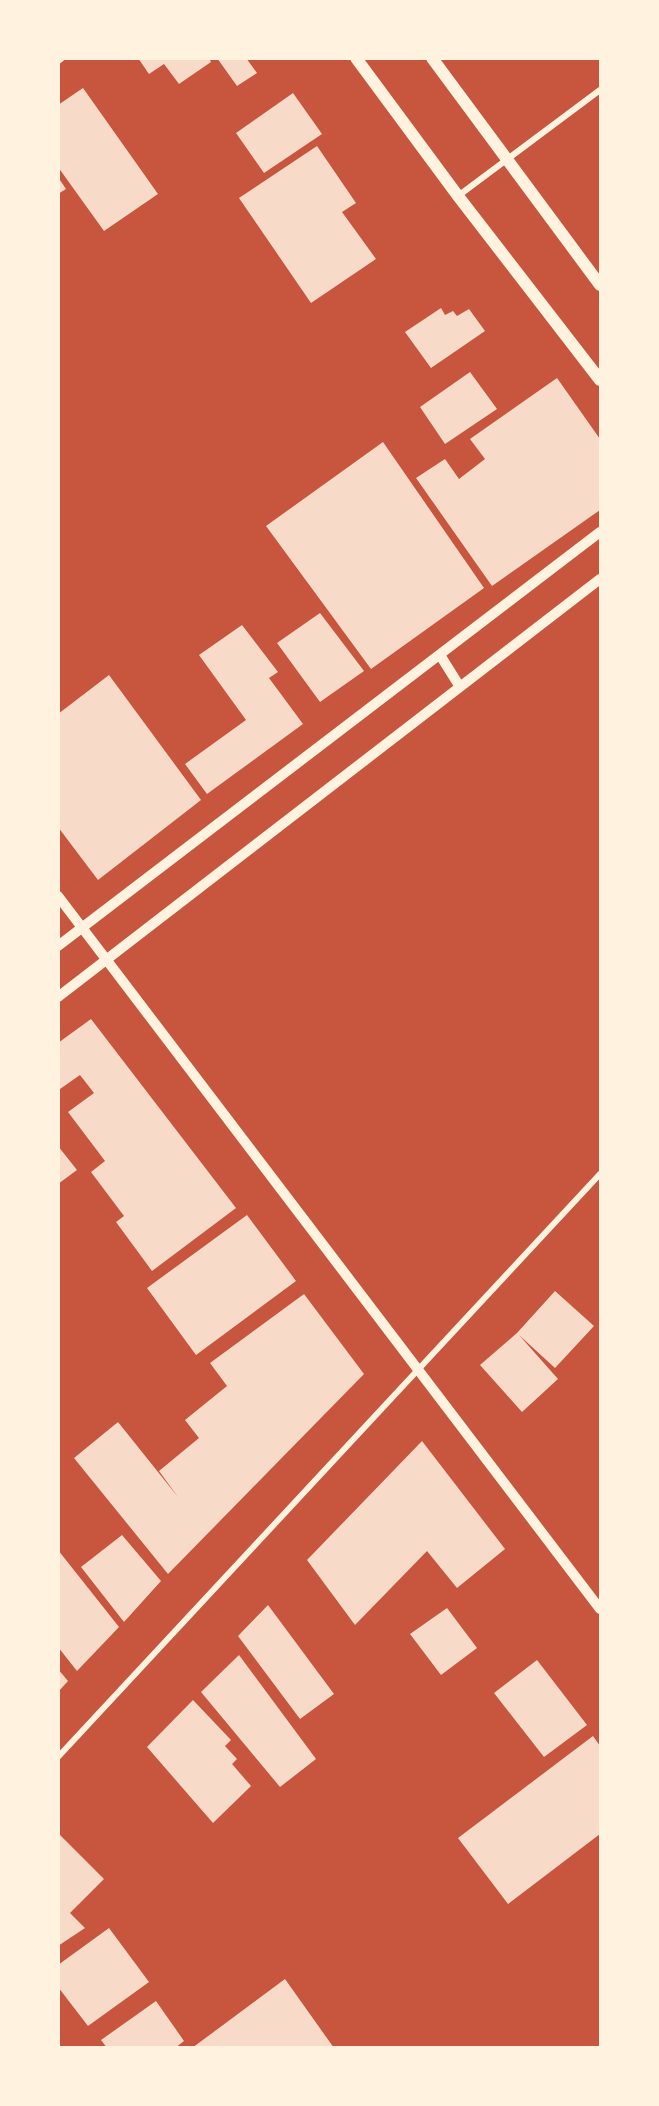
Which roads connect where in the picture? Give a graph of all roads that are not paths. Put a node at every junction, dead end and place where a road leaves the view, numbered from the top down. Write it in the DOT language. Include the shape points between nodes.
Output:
graph roads {
  1 [pos="356,58"];
  2 [pos="432,58"];
  3 [pos="600,90"];
  4 [pos="508,160"];
  5 [pos="458,196"];
  6 [pos="600,285"];
  7 [pos="600,380"];
  8 [pos="600,532"];
  9 [pos="600,579"];
  10 [pos="440,656"];
  11 [pos="460,687"];
  12 [pos="58,896"];
  13 [pos="82,928"];
  14 [pos="58,946"];
  15 [pos="106,960"];
  16 [pos="58,997"];
  17 [pos="600,1174"];
  18 [pos="419,1371"];
  19 [pos="600,1609"];
  20 [pos="58,1757"];
  1 -- 5 [label="main road"];
  2 -- 4 [label="main road"];
  3 -- 4 [label="street"];
  4 -- 5 [label="street"];
  4 -- 6 [label="main road"];
  5 -- 7 [label="main road"];
  8 -- 10 [label="street"];
  9 -- 11 [label="street"];
  10 -- 11 [label="street"];
  10 -- 13 [label="street"];
  11 -- 15 [label="street"];
  12 -- 13 [label="street"];
  13 -- 14 [label="street"];
  13 -- 15 [label="street"];
  15 -- 16 [label="street"];
  15 -- 18 [label="street"];
  17 -- 18 [label="street"];
  18 -- 19 [label="street"];
  18 -- 20 [label="street"];
}
